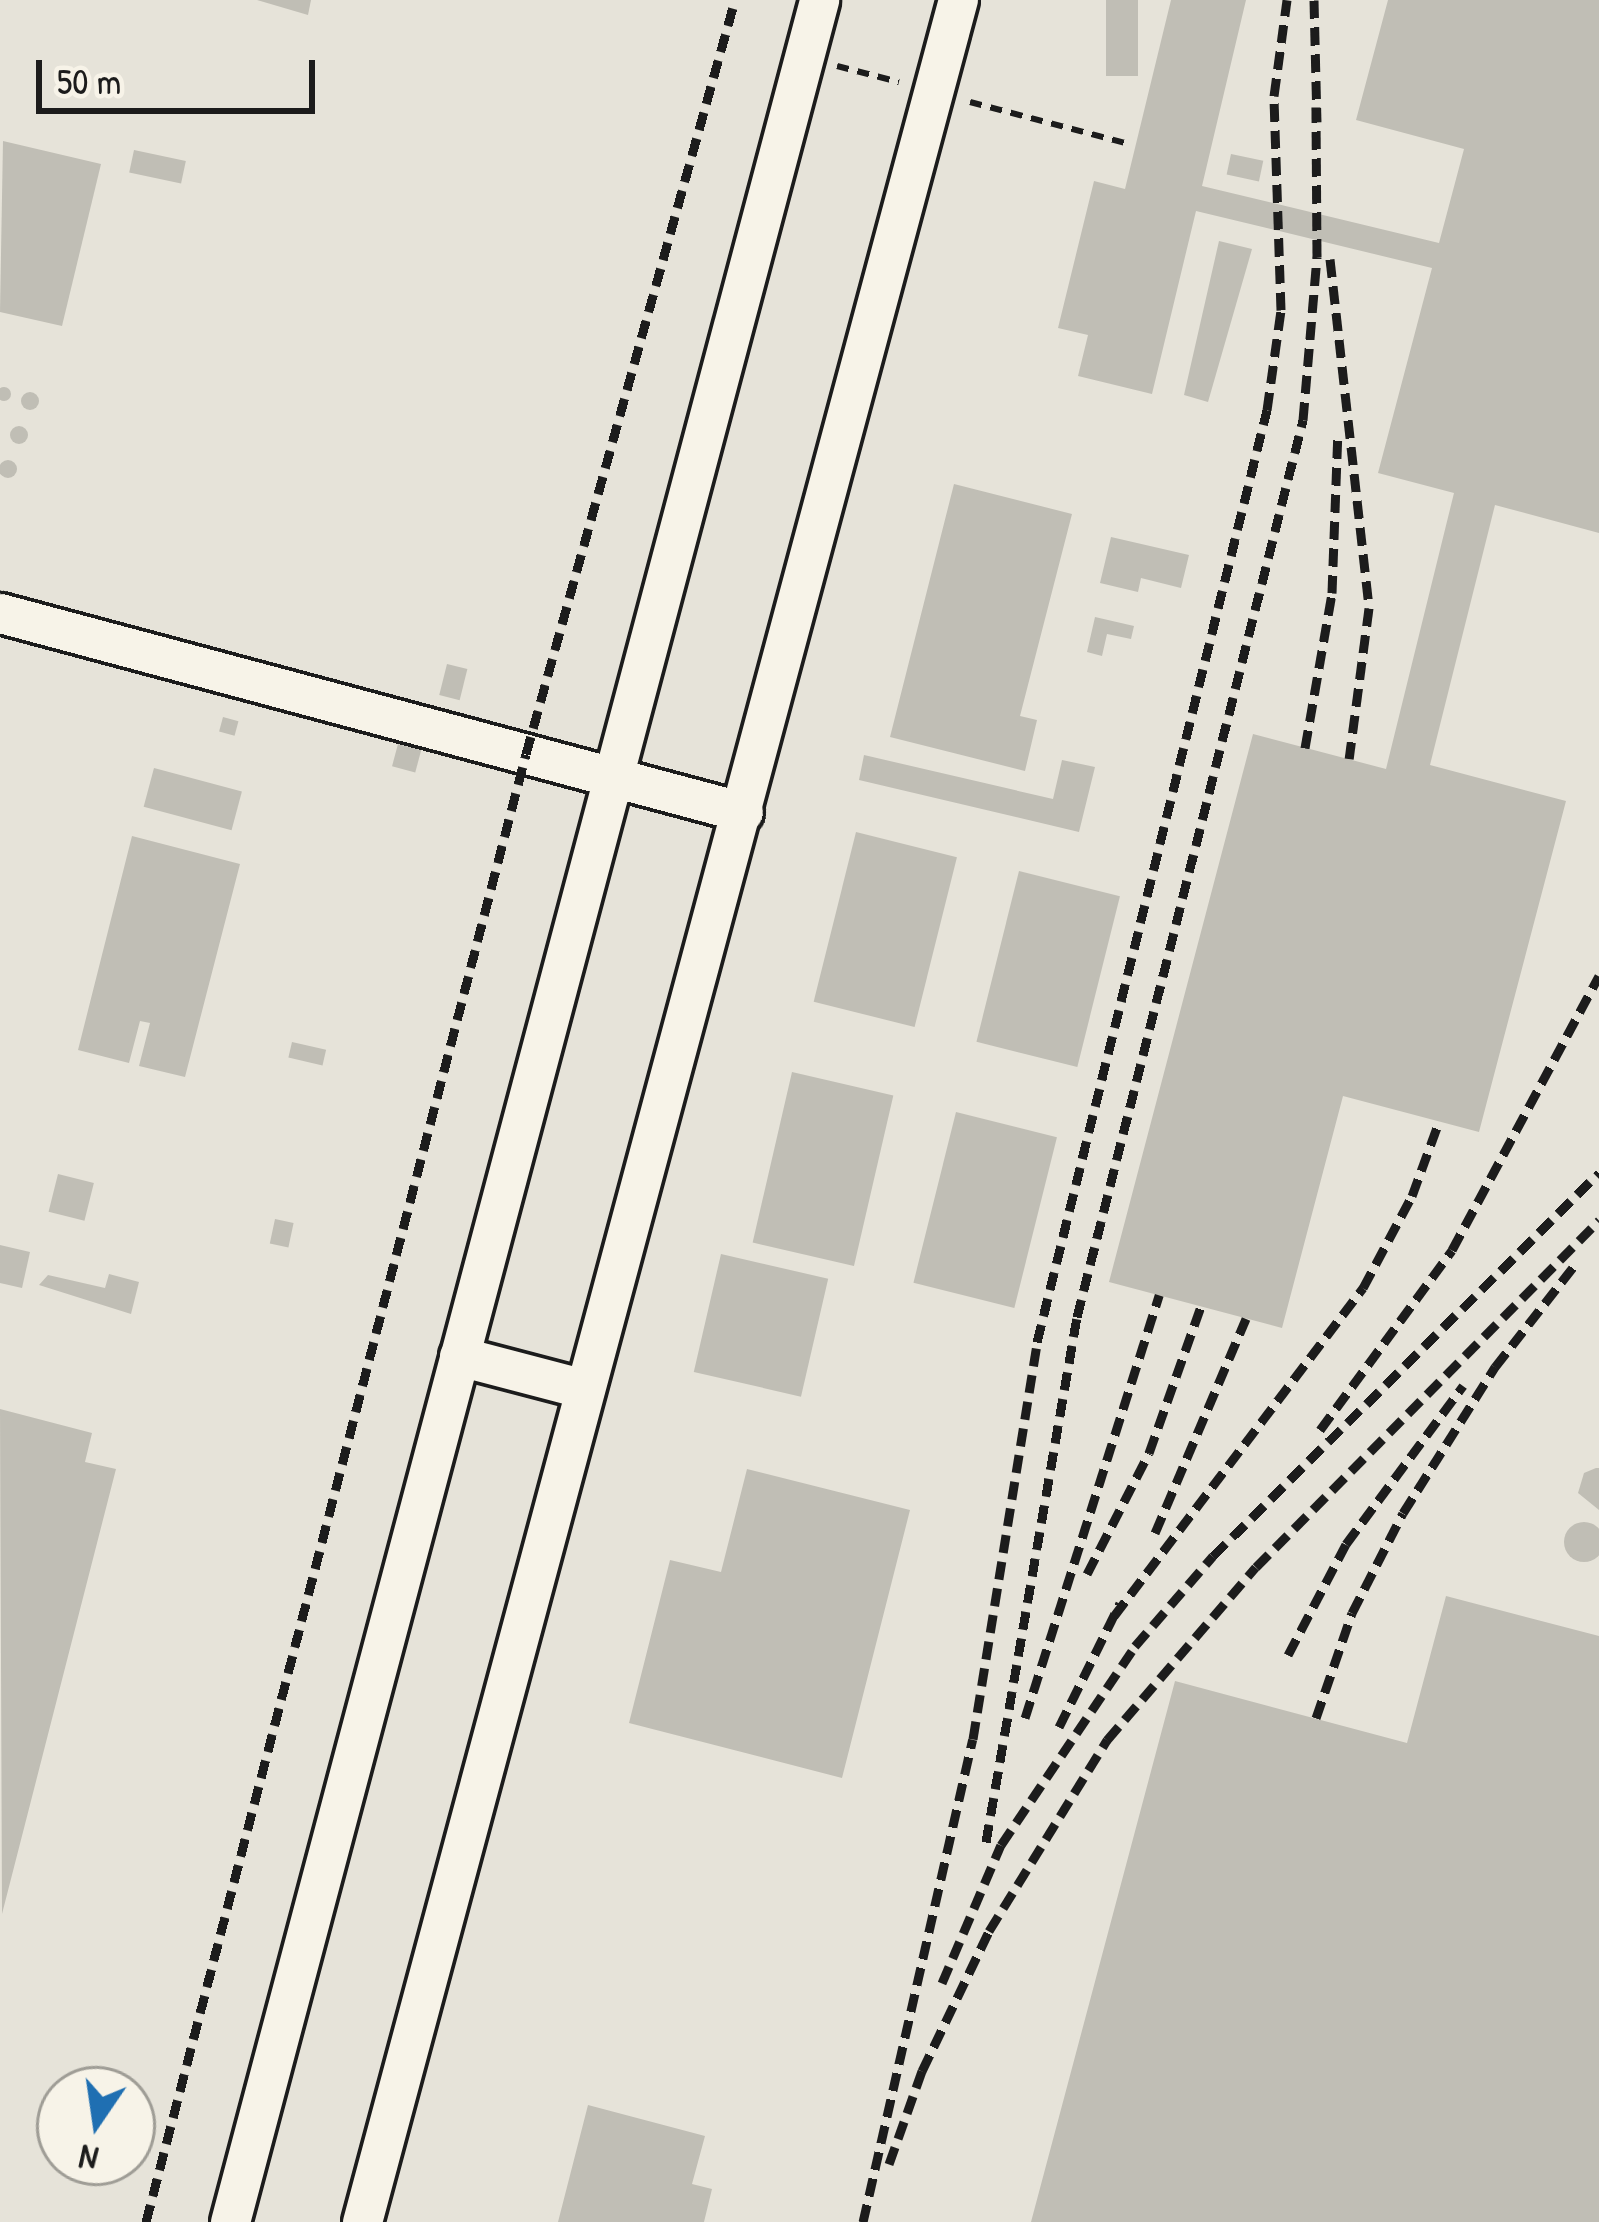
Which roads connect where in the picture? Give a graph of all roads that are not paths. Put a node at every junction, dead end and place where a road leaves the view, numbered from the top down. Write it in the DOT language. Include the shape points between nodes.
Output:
graph roads {
  1 [pos="819,0"];
  2 [pos="958,0"];
  3 [pos="0,613"];
  4 [pos="614,778"];
  5 [pos="742,812"];
  6 [pos="460,1356"];
  7 [pos="585,1389"];
  8 [pos="230,2222"];
  9 [pos="362,2222"];
  1 -- 4 [label="lane"];
  2 -- 5 [label="lane"];
  3 -- 4 [label="lane"];
  4 -- 5 [label="lane"];
  4 -- 6 [label="lane"];
  5 -- 7 [label="lane"];
  6 -- 7 [label="lane"];
  6 -- 8 [label="lane"];
  7 -- 9 [label="lane"];
}
